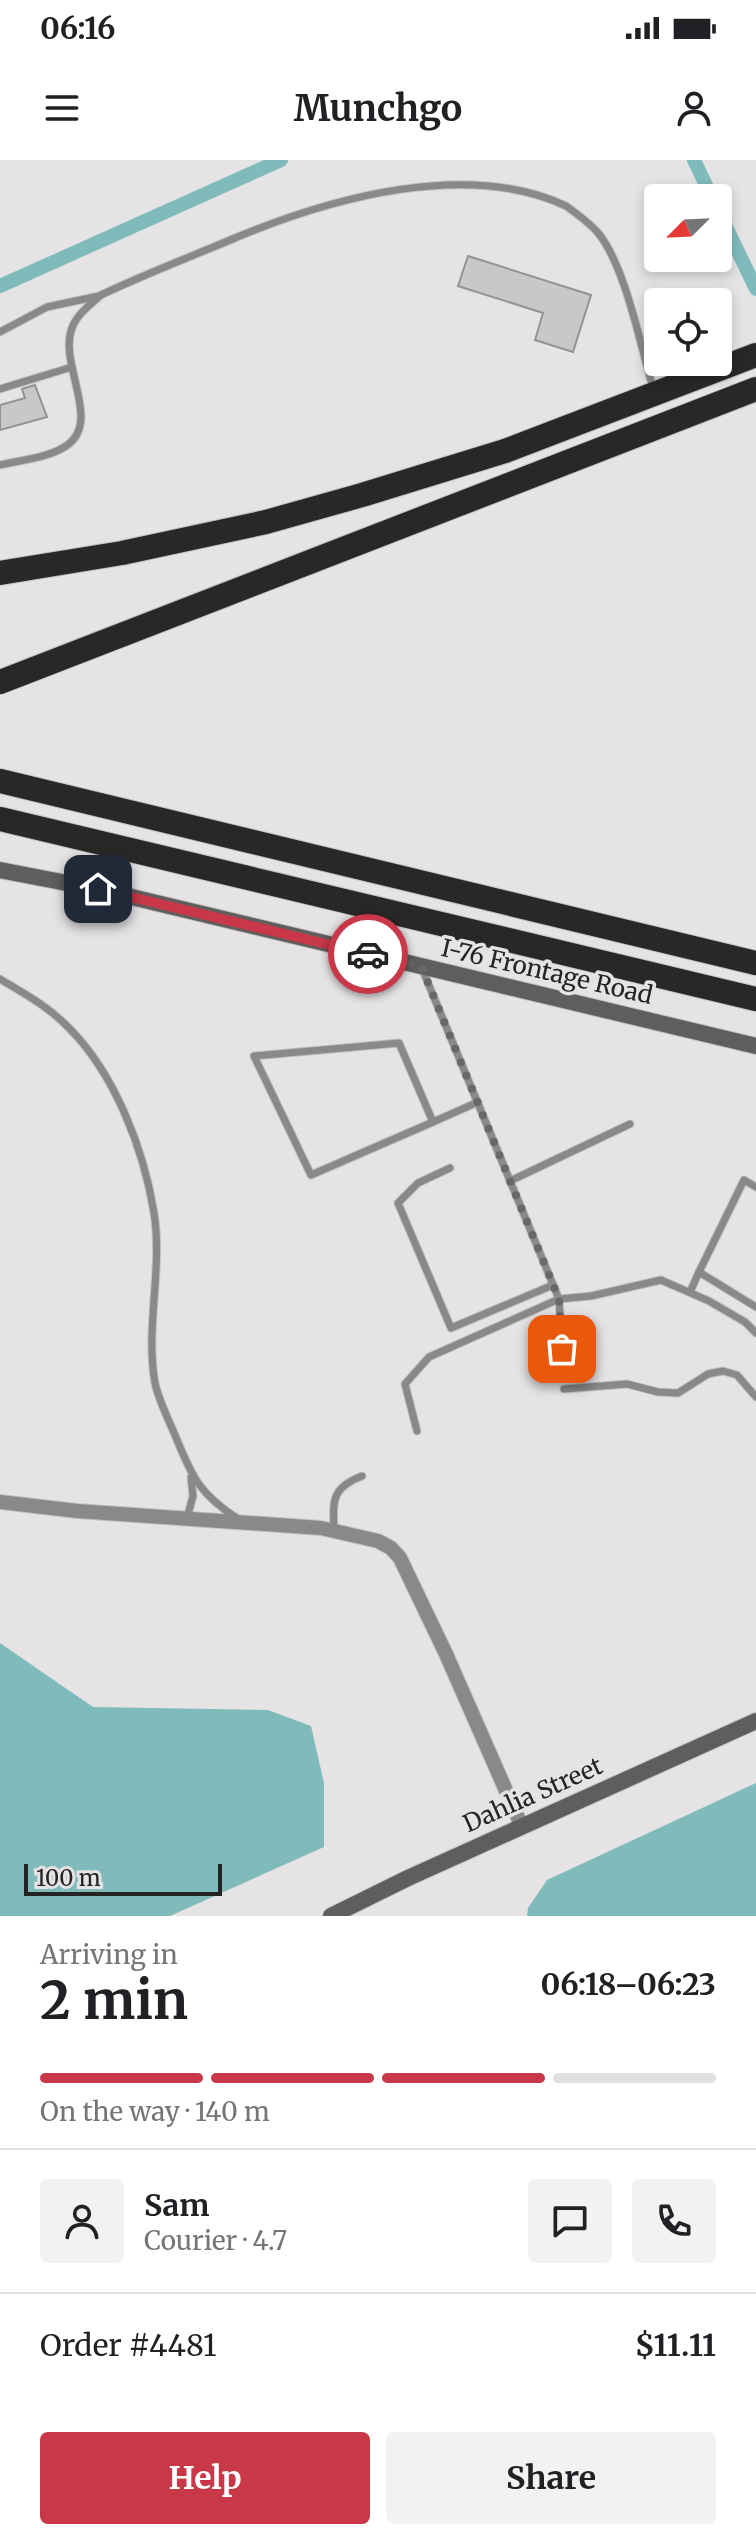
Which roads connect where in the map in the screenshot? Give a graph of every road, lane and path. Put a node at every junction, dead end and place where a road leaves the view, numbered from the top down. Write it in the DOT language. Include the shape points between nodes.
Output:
graph roads {
  1 [pos="478,176"];
  2 [pos="401,180"];
  3 [pos="101,295"];
  4 [pos="0,332"];
  5 [pos="756,355"];
  6 [pos="72,367"];
  7 [pos="0,389"];
  8 [pos="756,389"];
  9 [pos="654,394"];
  10 [pos="664,425"];
  11 [pos="0,465"];
  12 [pos="0,573"];
  13 [pos="0,682"];
  14 [pos="0,781"];
  15 [pos="0,819"];
  16 [pos="0,870"];
  17 [pos="756,963"];
  18 [pos="421,966"];
  19 [pos="0,979"];
  20 [pos="756,999"];
  21 [pos="756,1046"];
  22 [pos="478,1102"];
  23 [pos="433,1122"];
  24 [pos="630,1124"];
  25 [pos="450,1168"];
  26 [pos="510,1181"];
  27 [pos="756,1187"];
  28 [pos="699,1272"];
  29 [pos="553,1285"];
  30 [pos="690,1292"];
  31 [pos="559,1299"];
  32 [pos="756,1307"];
  33 [pos="756,1333"];
  34 [pos="562,1349"];
  35 [pos="564,1389"];
  36 [pos="756,1397"];
  37 [pos="417,1431"];
  38 [pos="191,1475"];
  39 [pos="362,1476"];
  40 [pos="0,1502"];
  41 [pos="187,1518"];
  42 [pos="242,1522"];
  43 [pos="334,1530"];
  44 [pos="756,1721"];
  45 [pos="522,1827"];
  46 [pos="331,1916"];
  1 -- 9 [label="lane" via="536,189 597,231 619,270"];
  2 -- 3 [label="lane" via="317,204"];
  3 -- 4 [label="lane" via="47,307"];
  3 -- 6 [label="lane" via="72,327"];
  5 -- 9 [label="highway"];
  6 -- 7 [label="lane"];
  6 -- 11 [label="lane" via="82,416 79,434 53,453"];
  8 -- 10 [label="highway"];
  9 -- 10 [label="highway"];
  9 -- 12 [label="highway" via="505,451 266,522"];
  10 -- 13 [label="highway"];
  14 -- 17 [label="highway"];
  15 -- 20 [label="highway"];
  16 -- 18 [label="street, I-76 Frontage Road"];
  18 -- 21 [label="street, I-76 Frontage Road"];
  18 -- 22 [label="lane"];
  19 -- 38 [label="lane" via="70,1028 118,1098 155,1215 155,1384"];
  22 -- 23 [label="lane"];
  22 -- 26 [label="lane"];
  23 -- 23 [label="lane" via="399,1043 254,1056 311,1175"];
  24 -- 26 [label="lane"];
  25 -- 29 [label="lane" via="418,1183 398,1203 451,1328"];
  26 -- 29 [label="lane"];
  27 -- 28 [label="lane" via="744,1180"];
  28 -- 30 [label="lane"];
  28 -- 32 [label="lane"];
  29 -- 31 [label="lane"];
  30 -- 31 [label="lane" via="661,1280"];
  30 -- 33 [label="lane"];
  31 -- 34 [label="lane"];
  31 -- 37 [label="lane" via="429,1357 405,1384"];
  35 -- 36 [label="lane" via="627,1384 678,1393 723,1371 737,1375"];
  38 -- 41 [label="lane"];
  38 -- 42 [label="lane" via="217,1506"];
  39 -- 43 [label="lane" via="340,1487 333,1502"];
  40 -- 41 [label="street"];
  41 -- 42 [label="street"];
  42 -- 43 [label="street"];
  43 -- 45 [label="street" via="378,1541 400,1558"];
  44 -- 45 [label="street, Dahlia Street"];
  45 -- 46 [label="street, Dahlia Street"];
}
